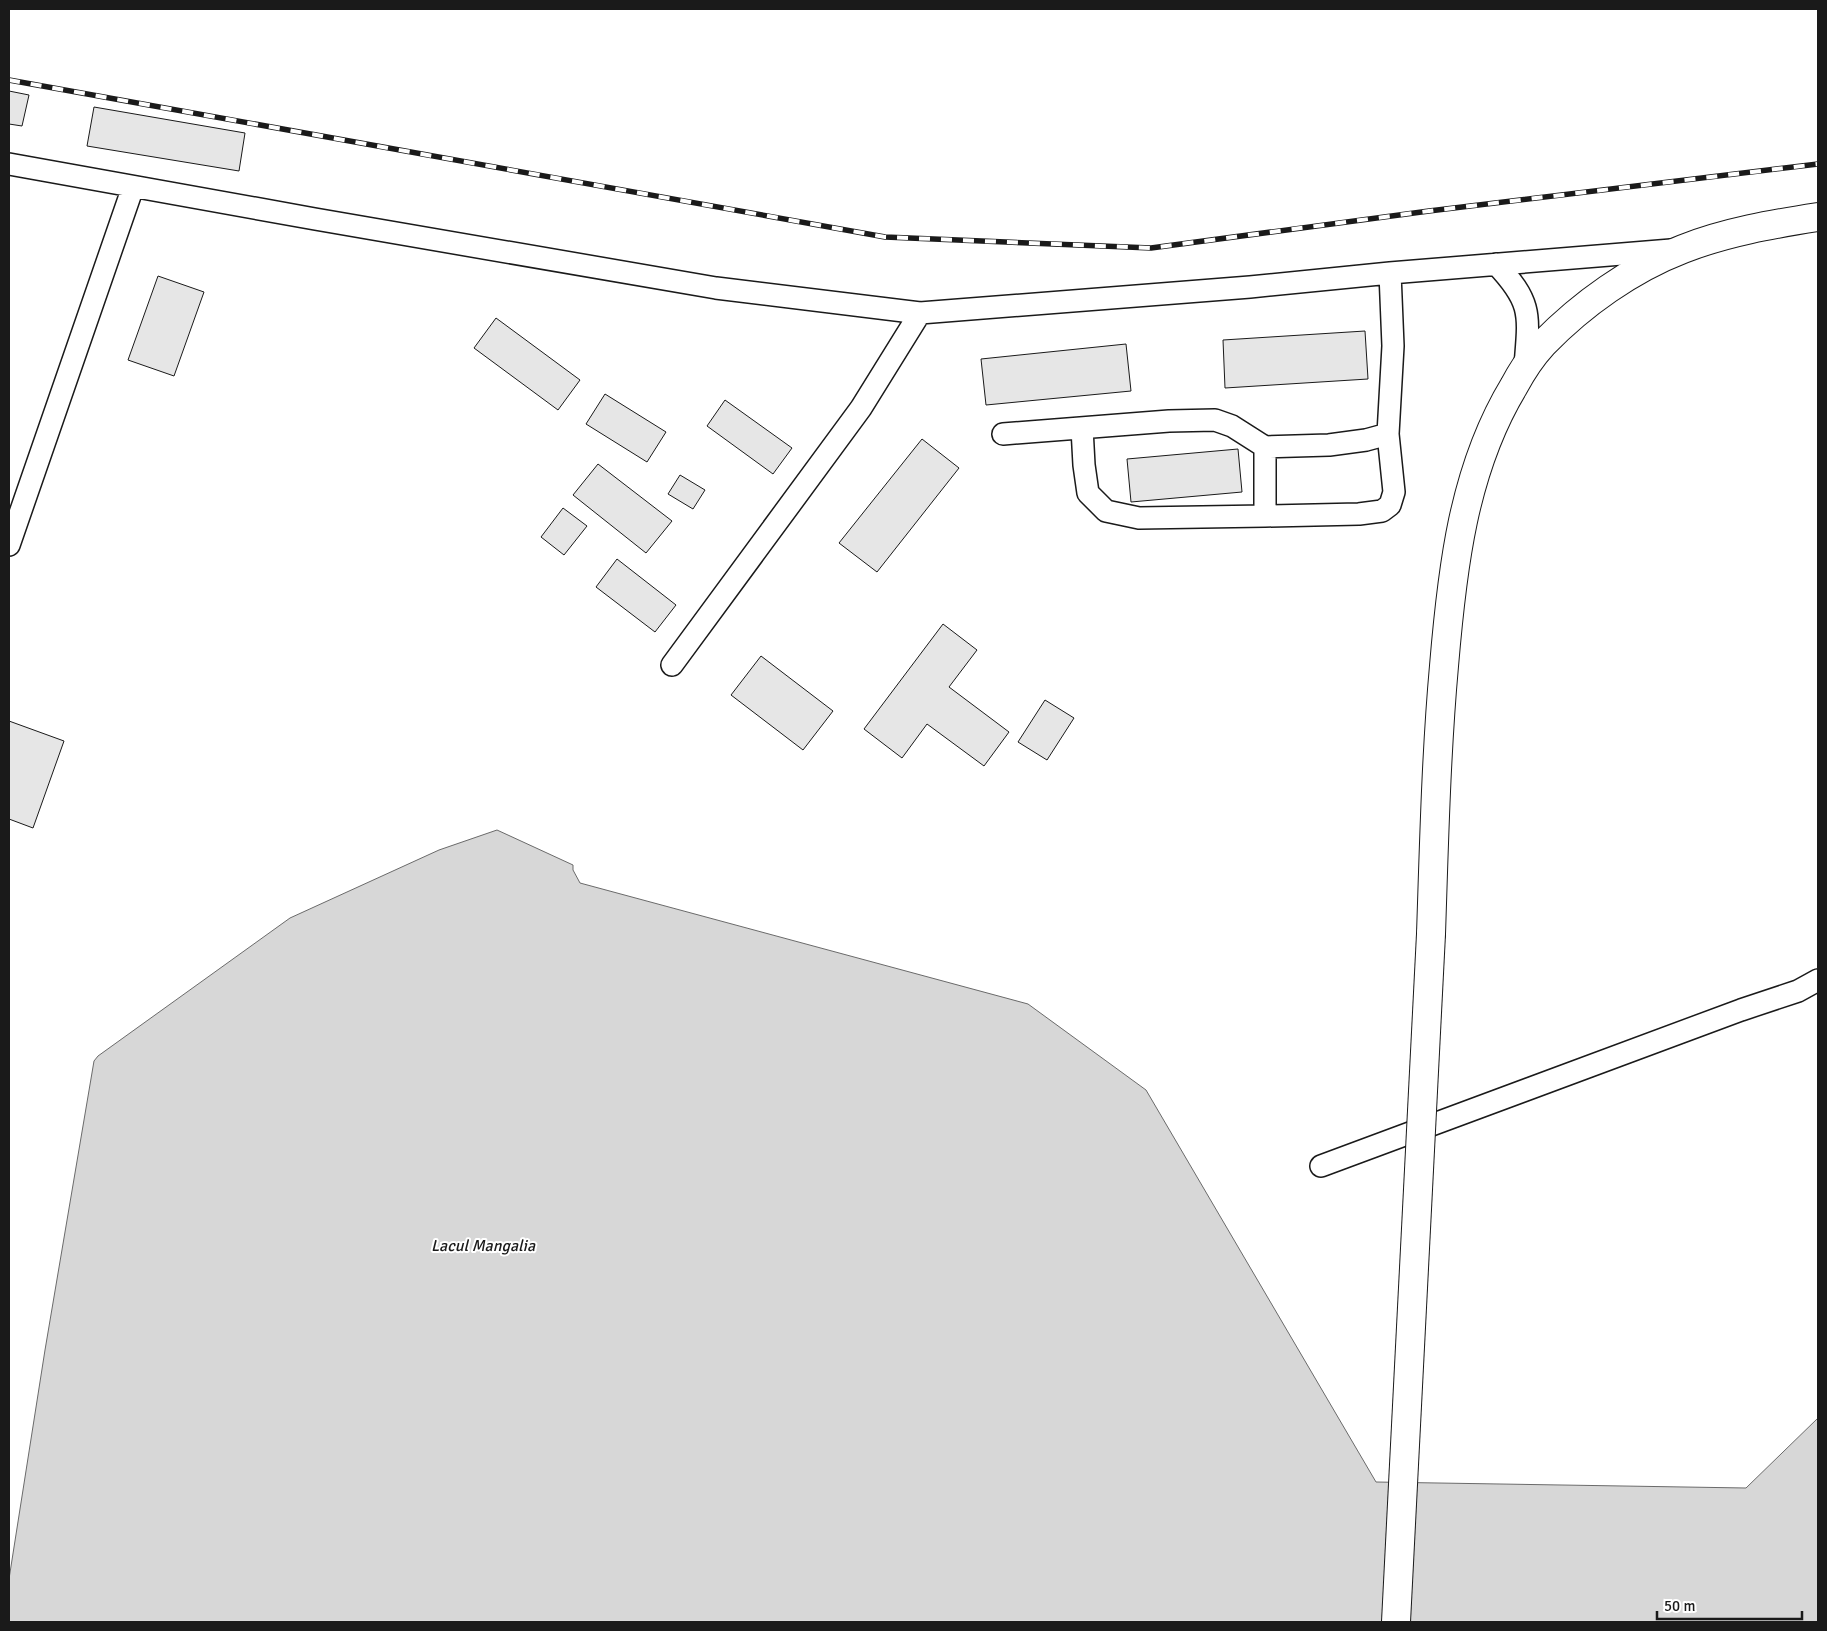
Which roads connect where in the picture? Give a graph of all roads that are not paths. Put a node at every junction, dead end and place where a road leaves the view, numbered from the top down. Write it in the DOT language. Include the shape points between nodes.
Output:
graph roads {
  1 [pos="9,164"];
  2 [pos="133,186"];
  3 [pos="1818,217"];
  4 [pos="1684,249"];
  5 [pos="1496,264"];
  6 [pos="1390,273"];
  7 [pos="920,312"];
  8 [pos="1526,366"];
  9 [pos="1082,428"];
  10 [pos="1003,434"];
  11 [pos="1388,434"];
  12 [pos="1266,447"];
  13 [pos="1265,516"];
  14 [pos="9,545"];
  15 [pos="672,665"];
  16 [pos="1818,980"];
  17 [pos="1321,1166"];
  18 [pos="1396,1622"];
  1 -- 2 [label="lane"];
  2 -- 7 [label="lane" via="716,288"];
  2 -- 14 [label="lane"];
  3 -- 4 [label="highway" via="1741,231"];
  4 -- 5 [label="lane"];
  4 -- 8 [label="highway" via="1630,275 1576,312 1542,345"];
  5 -- 6 [label="lane"];
  5 -- 8 [label="lane" via="1514,284 1528,315"];
  6 -- 7 [label="lane" via="1250,288"];
  6 -- 11 [label="lane" via="1393,346"];
  7 -- 15 [label="lane" via="861,408"];
  8 -- 18 [label="highway, bridge" via="1504,402 1481,453 1467,500 1448,626 1439,720"];
  9 -- 10 [label="lane"];
  9 -- 12 [label="lane" via="1216,420"];
  9 -- 13 [label="lane" via="1088,493 1106,511 1139,518"];
  11 -- 12 [label="lane" via="1329,445"];
  11 -- 13 [label="lane" via="1394,492 1390,505 1382,511"];
  12 -- 13 [label="lane"];
  16 -- 17 [label="lane" via="1798,991"];
}
